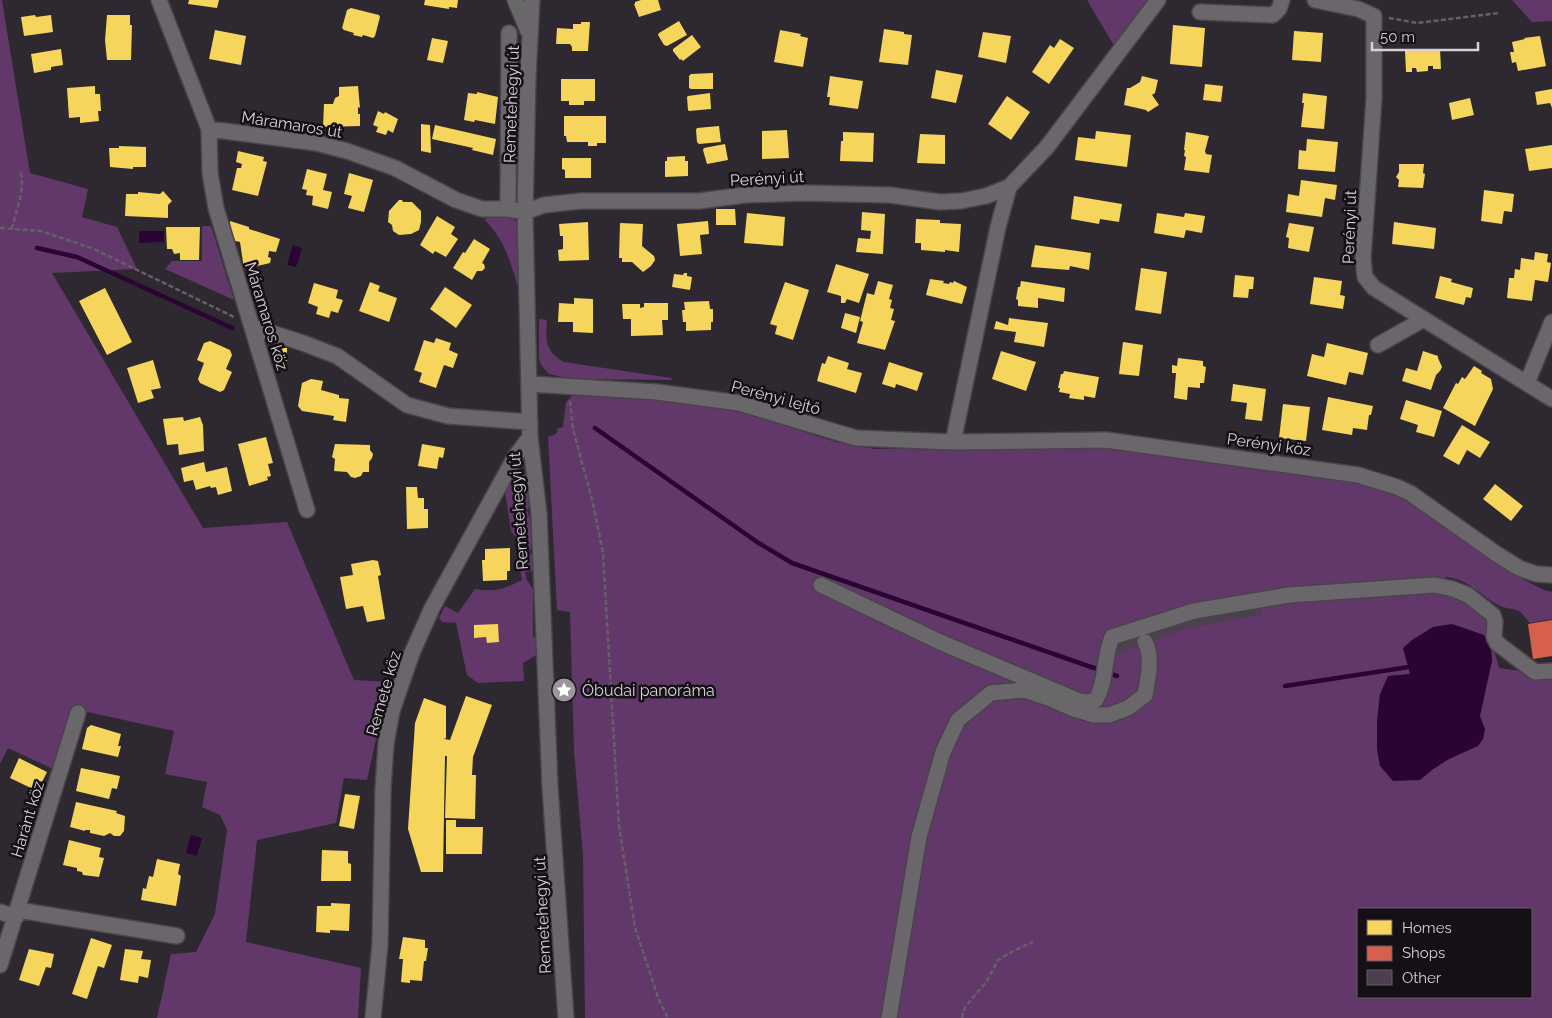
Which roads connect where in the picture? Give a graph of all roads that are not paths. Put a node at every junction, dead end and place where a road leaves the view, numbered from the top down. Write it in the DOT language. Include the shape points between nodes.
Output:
graph roads {
  1 [pos="159,0"];
  2 [pos="515,0"];
  3 [pos="532,0"];
  4 [pos="1158,0"];
  5 [pos="1282,0"];
  6 [pos="1315,0"];
  7 [pos="1200,12"];
  8 [pos="530,36"];
  9 [pos="528,76"];
  10 [pos="209,129"];
  11 [pos="1009,187"];
  12 [pos="508,208"];
  13 [pos="525,212"];
  14 [pos="1424,319"];
  15 [pos="1552,322"];
  16 [pos="253,327"];
  17 [pos="1378,345"];
  18 [pos="1527,383"];
  19 [pos="530,384"];
  20 [pos="1552,399"];
  21 [pos="530,422"];
  22 [pos="530,438"];
  23 [pos="953,442"];
  24 [pos="307,510"];
  25 [pos="1552,575"];
  26 [pos="821,585"];
  27 [pos="1145,642"];
  28 [pos="1552,671"];
  29 [pos="1086,707"];
  30 [pos="78,713"];
  31 [pos="0,912"];
  32 [pos="17,913"];
  33 [pos="177,936"];
  34 [pos="0,965"];
  35 [pos="373,1018"];
  36 [pos="566,1018"];
  37 [pos="889,1018"];
  1 -- 10 [label="street"];
  2 -- 8 [label="street"];
  3 -- 8 [label="street, Remetehegyi út"];
  4 -- 11 [label="street, Perényi út" via="1047,146"];
  5 -- 7 [label="street" via="1272,15"];
  6 -- 14 [label="street, Perényi út" via="1358,9 1374,16 1374,98 1363,259 1365,277 1374,288"];
  8 -- 9 [label="street, Remetehegyi út"];
  9 -- 12 [label="street" via="509,34"];
  9 -- 13 [label="street, Remetehegyi út"];
  10 -- 12 [label="street, Máramaros út" via="316,143 347,151 395,168 456,200 482,209"];
  10 -- 16 [label="street, Máramaros köz" via="210,173 216,208"];
  11 -- 13 [label="street, Perényi út" via="961,201 940,202 890,195 746,195 699,201 581,201 544,205"];
  11 -- 23 [label="street, Perényi út"];
  12 -- 13 [label="street, Máramaros út"];
  13 -- 19 [label="street, Remetehegyi út"];
  14 -- 17 [label="street"];
  14 -- 18 [label="street, Perényi út"];
  15 -- 18 [label="street"];
  16 -- 21 [label="street" via="337,356 407,405 448,416"];
  16 -- 24 [label="street, Máramaros köz"];
  18 -- 20 [label="street, Perényi út"];
  19 -- 21 [label="street, Remetehegyi út"];
  19 -- 23 [label="street, Perényi lejtő" via="657,392 739,403 856,438"];
  21 -- 22 [label="street, Remetehegyi út"];
  22 -- 35 [label="street, Remete köz" via="514,457 432,608 392,711 382,789 380,935"];
  22 -- 36 [label="street, Remetehegyi út" via="539,514 550,778"];
  23 -- 25 [label="street, Perényi köz" via="1106,440 1358,475 1410,493 1519,568"];
  26 -- 29 [label="street" via="940,642 1079,701"];
  27 -- 29 [label="street" via="1149,677 1145,695 1128,708 1109,715 1094,715"];
  28 -- 29 [label="street" via="1535,672 1497,643 1492,615 1468,595 1453,589 1435,586 1289,595 1194,611 1112,637 1102,689 1096,700"];
  29 -- 37 [label="street" via="1024,690 991,692 958,720 943,752 918,837"];
  30 -- 32 [label="street, Haránt köz"];
  31 -- 32 [label="street"];
  32 -- 33 [label="street"];
  32 -- 34 [label="street, Haránt köz"];
}
